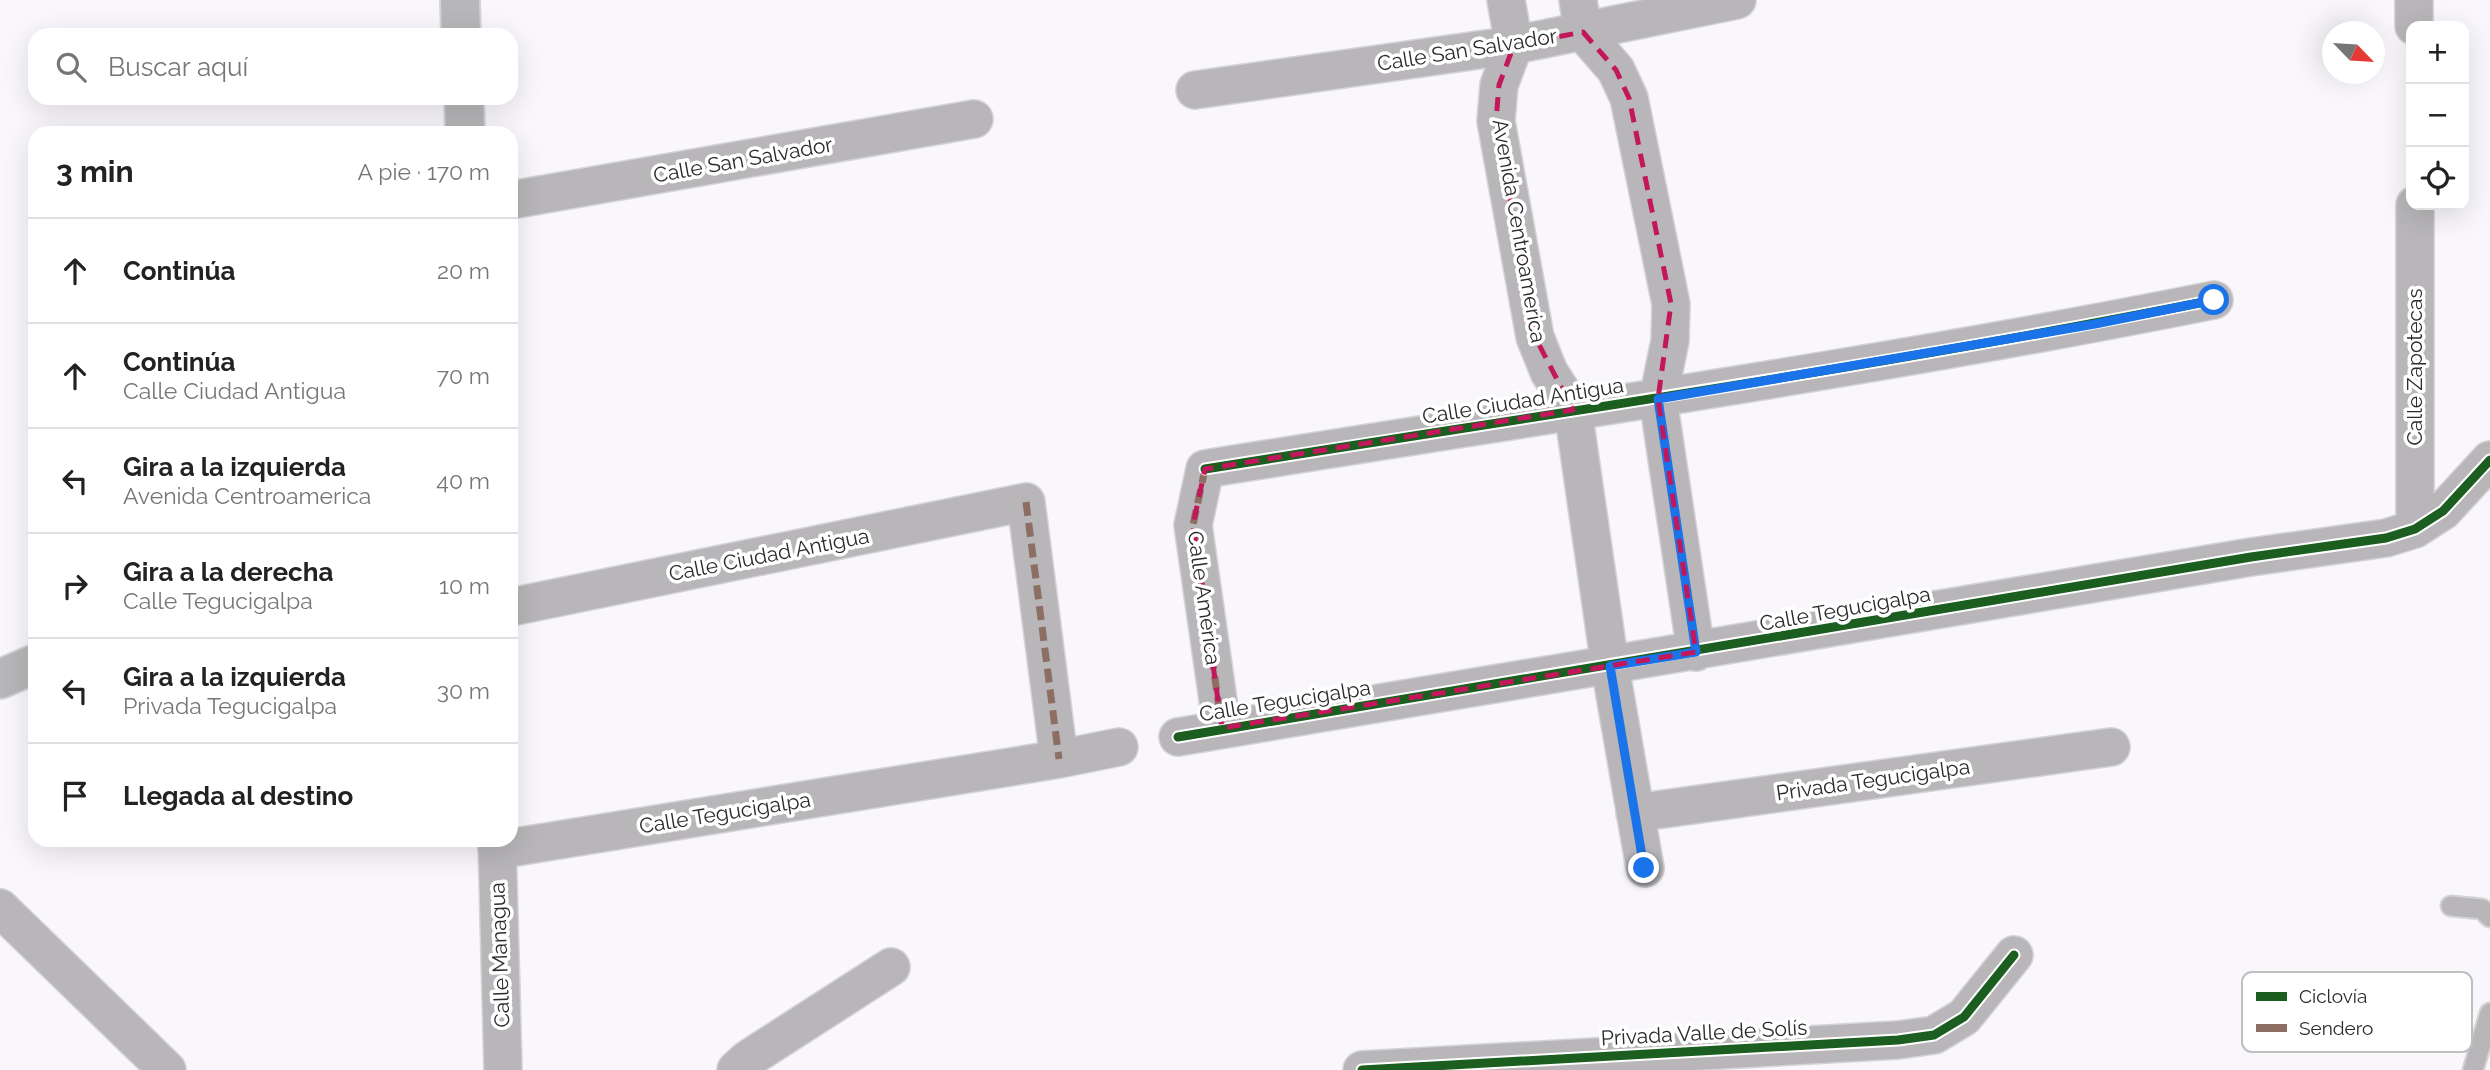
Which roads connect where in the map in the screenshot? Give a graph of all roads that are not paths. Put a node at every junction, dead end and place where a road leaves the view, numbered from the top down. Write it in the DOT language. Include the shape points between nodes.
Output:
graph roads {
  1 [pos="460,0"];
  2 [pos="1506,0"];
  3 [pos="1737,0"];
  4 [pos="2414,0"];
  5 [pos="1581,16"];
  6 [pos="2414,21"];
  7 [pos="461,28"];
  8 [pos="1514,45"];
  9 [pos="1195,90"];
  10 [pos="464,105"];
  11 [pos="974,119"];
  12 [pos="465,126"];
  13 [pos="518,199"];
  14 [pos="2415,210"];
  15 [pos="2214,300"];
  16 [pos="1658,399"];
  17 [pos="1573,410"];
  18 [pos="2490,460"];
  19 [pos="1205,469"];
  20 [pos="2415,530"];
  21 [pos="518,606"];
  22 [pos="1696,652"];
  23 [pos="1610,666"];
  24 [pos="28,667"];
  25 [pos="0,679"];
  26 [pos="1222,728"];
  27 [pos="1178,737"];
  28 [pos="1119,747"];
  29 [pos="2110,747"];
  30 [pos="1059,759"];
  31 [pos="1635,813"];
  32 [pos="518,842"];
  33 [pos="497,847"];
  34 [pos="1644,868"];
  35 [pos="2451,906"];
  36 [pos="0,908"];
  37 [pos="2490,917"];
  38 [pos="2014,955"];
  39 [pos="891,967"];
  40 [pos="2490,1013"];
  41 [pos="167,1070"];
  42 [pos="503,1070"];
  43 [pos="736,1070"];
  44 [pos="1362,1070"];
  45 [pos="2473,1070"];
  1 -- 7 [label="main road"];
  2 -- 8 [label="street"];
  3 -- 5 [label="street, Calle San Salvador"];
  4 -- 6 [label="street"];
  5 -- 8 [label="street, Calle San Salvador"];
  5 -- 16 [label="street" via="1616,70 1632,110 1671,304 1670,341"];
  8 -- 9 [label="street, Calle San Salvador"];
  8 -- 17 [label="street, Avenida Centroamerica" via="1499,85 1496,121 1535,337 1549,372"];
  10 -- 12 [label="main road"];
  11 -- 13 [label="street, Calle San Salvador"];
  14 -- 20 [label="street, Calle Zapotecas"];
  15 -- 16 [label="street, Calle Ciudad Antigua"];
  16 -- 17 [label="street, Calle Ciudad Antigua"];
  16 -- 22 [label="street"];
  17 -- 19 [label="street, Calle Ciudad Antigua"];
  17 -- 23 [label="street, Avenida Centroamerica"];
  18 -- 20 [label="street, Calle Tegucigalpa" via="2443,511"];
  19 -- 26 [label="street, Calle América" via="1193,525"];
  20 -- 22 [label="street, Calle Tegucigalpa"];
  21 -- 30 [label="street, Calle Ciudad Antigua" via="1027,502"];
  22 -- 23 [label="street, Calle Tegucigalpa"];
  23 -- 26 [label="street, Calle Tegucigalpa"];
  23 -- 31 [label="street"];
  24 -- 25 [label="main road"];
  26 -- 27 [label="street, Calle Tegucigalpa"];
  28 -- 30 [label="street, Calle Tegucigalpa"];
  29 -- 31 [label="street, Privada Tegucigalpa"];
  30 -- 32 [label="street, Calle Tegucigalpa"];
  31 -- 34 [label="street"];
  33 -- 42 [label="street, Calle Managua"];
  35 -- 37 [label="lane" via="2482,909"];
  36 -- 41 [label="street"];
  38 -- 44 [label="street, Privada Valle de Solís" via="1964,1017 1934,1035"];
  39 -- 43 [label="street"];
  40 -- 45 [label="lane"];
}
